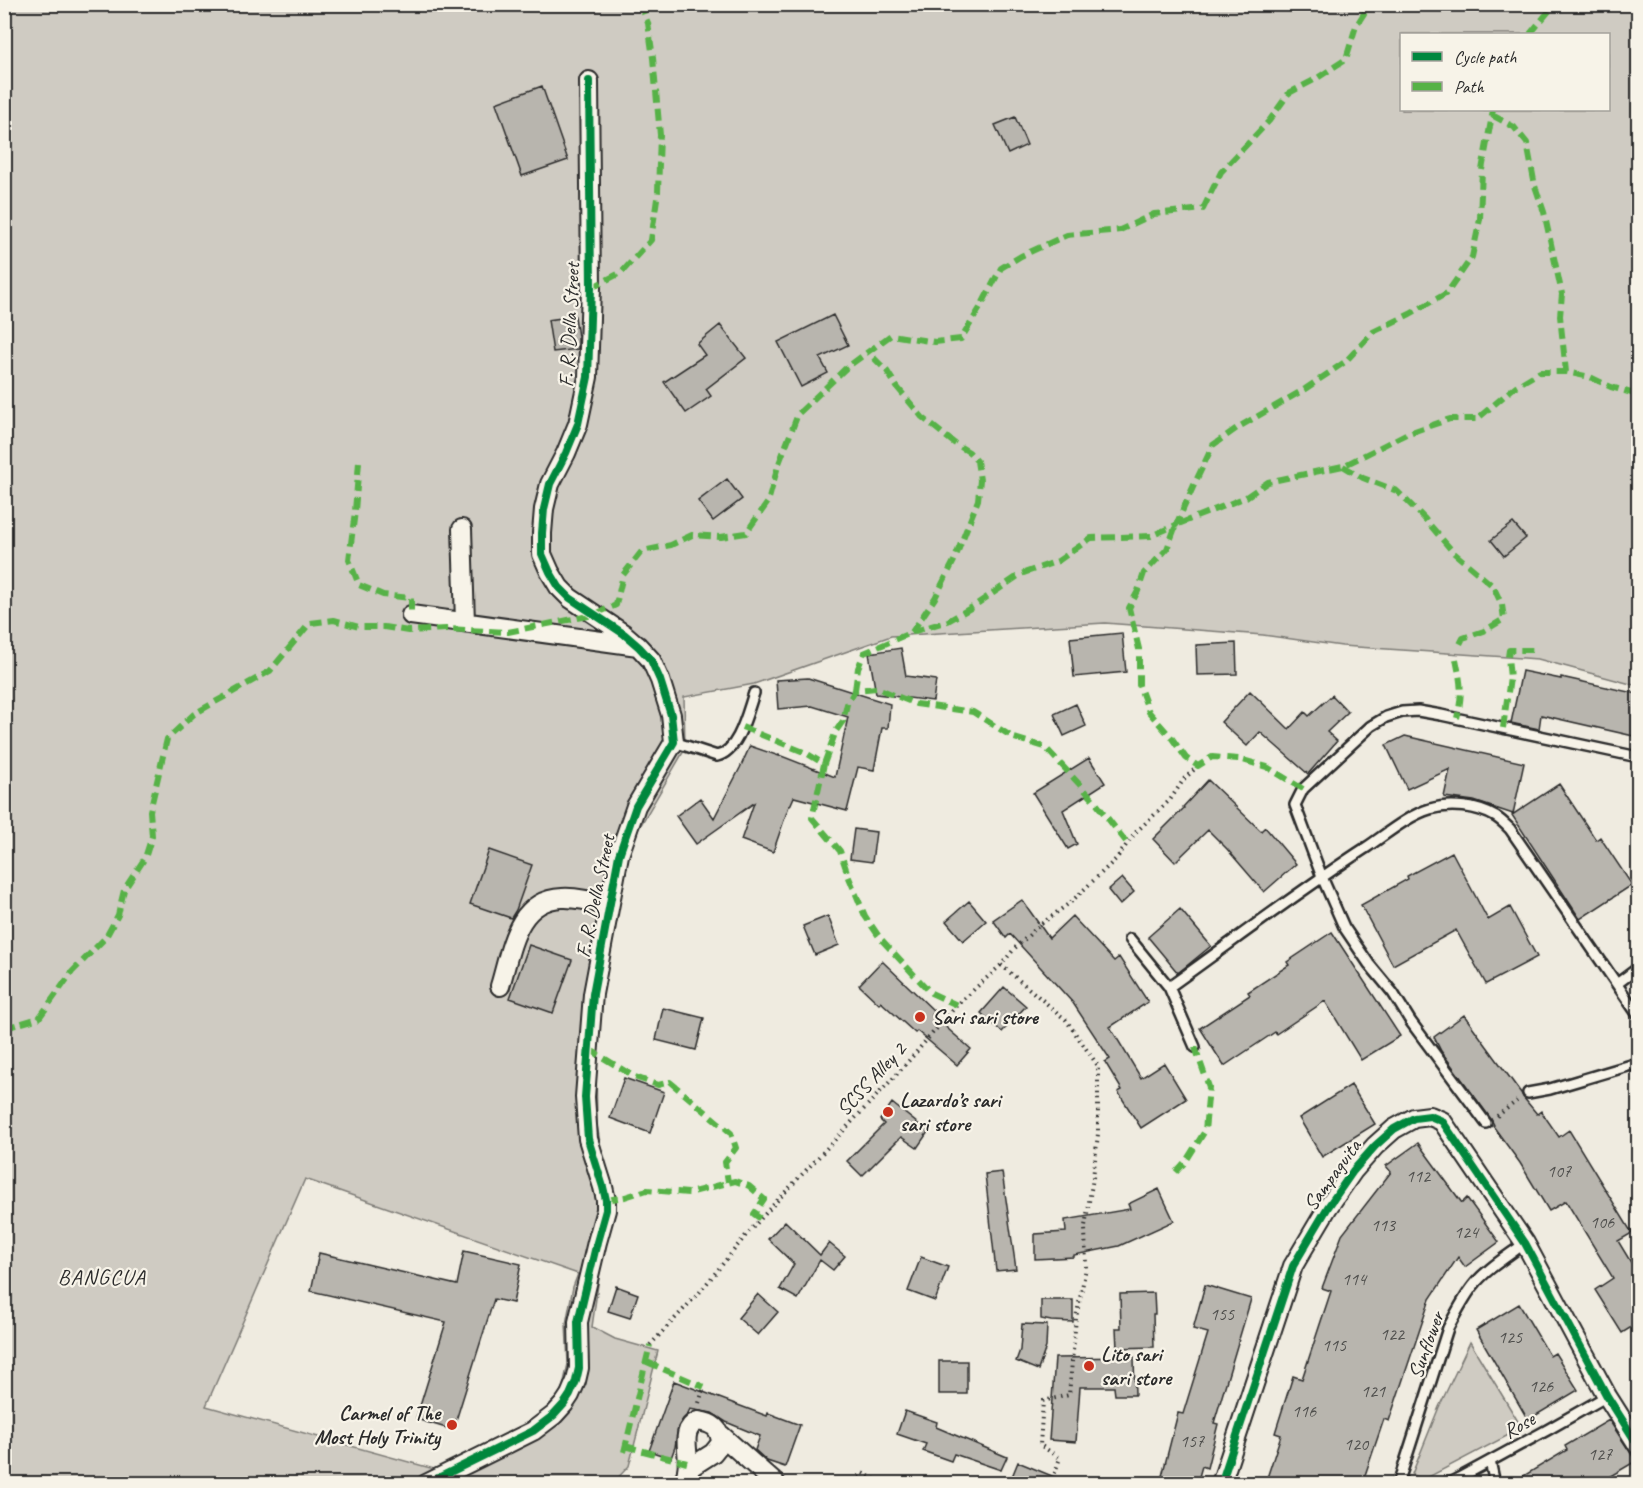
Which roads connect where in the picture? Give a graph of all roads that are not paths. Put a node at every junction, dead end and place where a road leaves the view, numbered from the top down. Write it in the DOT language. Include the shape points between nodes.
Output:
graph roads {
  1 [pos="589,81"];
  2 [pos="462,529"];
  3 [pos="411,615"];
  4 [pos="465,622"];
  5 [pos="639,647"];
  6 [pos="754,693"];
  7 [pos="674,742"];
  8 [pos="1638,757"];
  9 [pos="1322,877"];
  10 [pos="609,906"];
  11 [pos="1130,939"];
  12 [pos="1638,968"];
  13 [pos="1618,983"];
  14 [pos="500,986"];
  15 [pos="1169,987"];
  16 [pos="1638,1015"];
  17 [pos="1195,1047"];
  18 [pos="1638,1063"];
  19 [pos="1528,1093"];
  20 [pos="1486,1123"];
  21 [pos="1525,1243"];
  22 [pos="1607,1396"];
  23 [pos="721,1435"];
  24 [pos="1638,1445"];
  25 [pos="1490,1461"];
  26 [pos="685,1476"];
  27 [pos="426,1484"];
  28 [pos="776,1484"];
  29 [pos="1221,1484"];
  30 [pos="1398,1484"];
  31 [pos="1448,1484"];
  32 [pos="1495,1484"];
  1 -- 5 [label="street, F. R. Della Street" via="588,377 578,424 550,484 543,517 542,554 559,587 570,598"];
  2 -- 4 [label="street"];
  3 -- 4 [label="street"];
  4 -- 5 [label="street"];
  5 -- 7 [label="street, F. R. Della Street" via="651,660 660,680 671,715"];
  6 -- 7 [label="lane" via="733,746 723,755"];
  7 -- 10 [label="street, F. R. Della Street" via="636,806 619,855"];
  8 -- 9 [label="lane" via="1442,714 1418,711 1386,717 1371,726 1303,789 1295,805"];
  9 -- 13 [label="lane" via="1428,810 1462,807 1481,811 1510,829"];
  9 -- 15 [label="lane"];
  9 -- 20 [label="lane" via="1344,927"];
  10 -- 14 [label="street" via="563,898 545,901 530,910 520,924"];
  10 -- 27 [label="street, F. R. Della Street" via="593,994 585,1097 588,1139 606,1210 578,1322 576,1381 564,1404 533,1431"];
  11 -- 15 [label="lane"];
  12 -- 13 [label="lane"];
  13 -- 16 [label="lane"];
  15 -- 17 [label="lane"];
  18 -- 19 [label="lane"];
  21 -- 22 [label="street, Sampaguita"];
  21 -- 29 [label="street, Sampaguita" via="1443,1121 1430,1116 1414,1118 1394,1129 1353,1171 1293,1266"];
  21 -- 30 [label="lane, Sunflower" via="1473,1285 1448,1328"];
  22 -- 24 [label="street, Sampaguita"];
  22 -- 25 [label="lane, Rose"];
  23 -- 26 [label="street" via="721,1443 713,1453"];
  23 -- 26 [label="street" via="707,1422 692,1423 686,1438"];
  23 -- 28 [label="street"];
  25 -- 31 [label="lane, Rose"];
  25 -- 32 [label="lane"];
}
